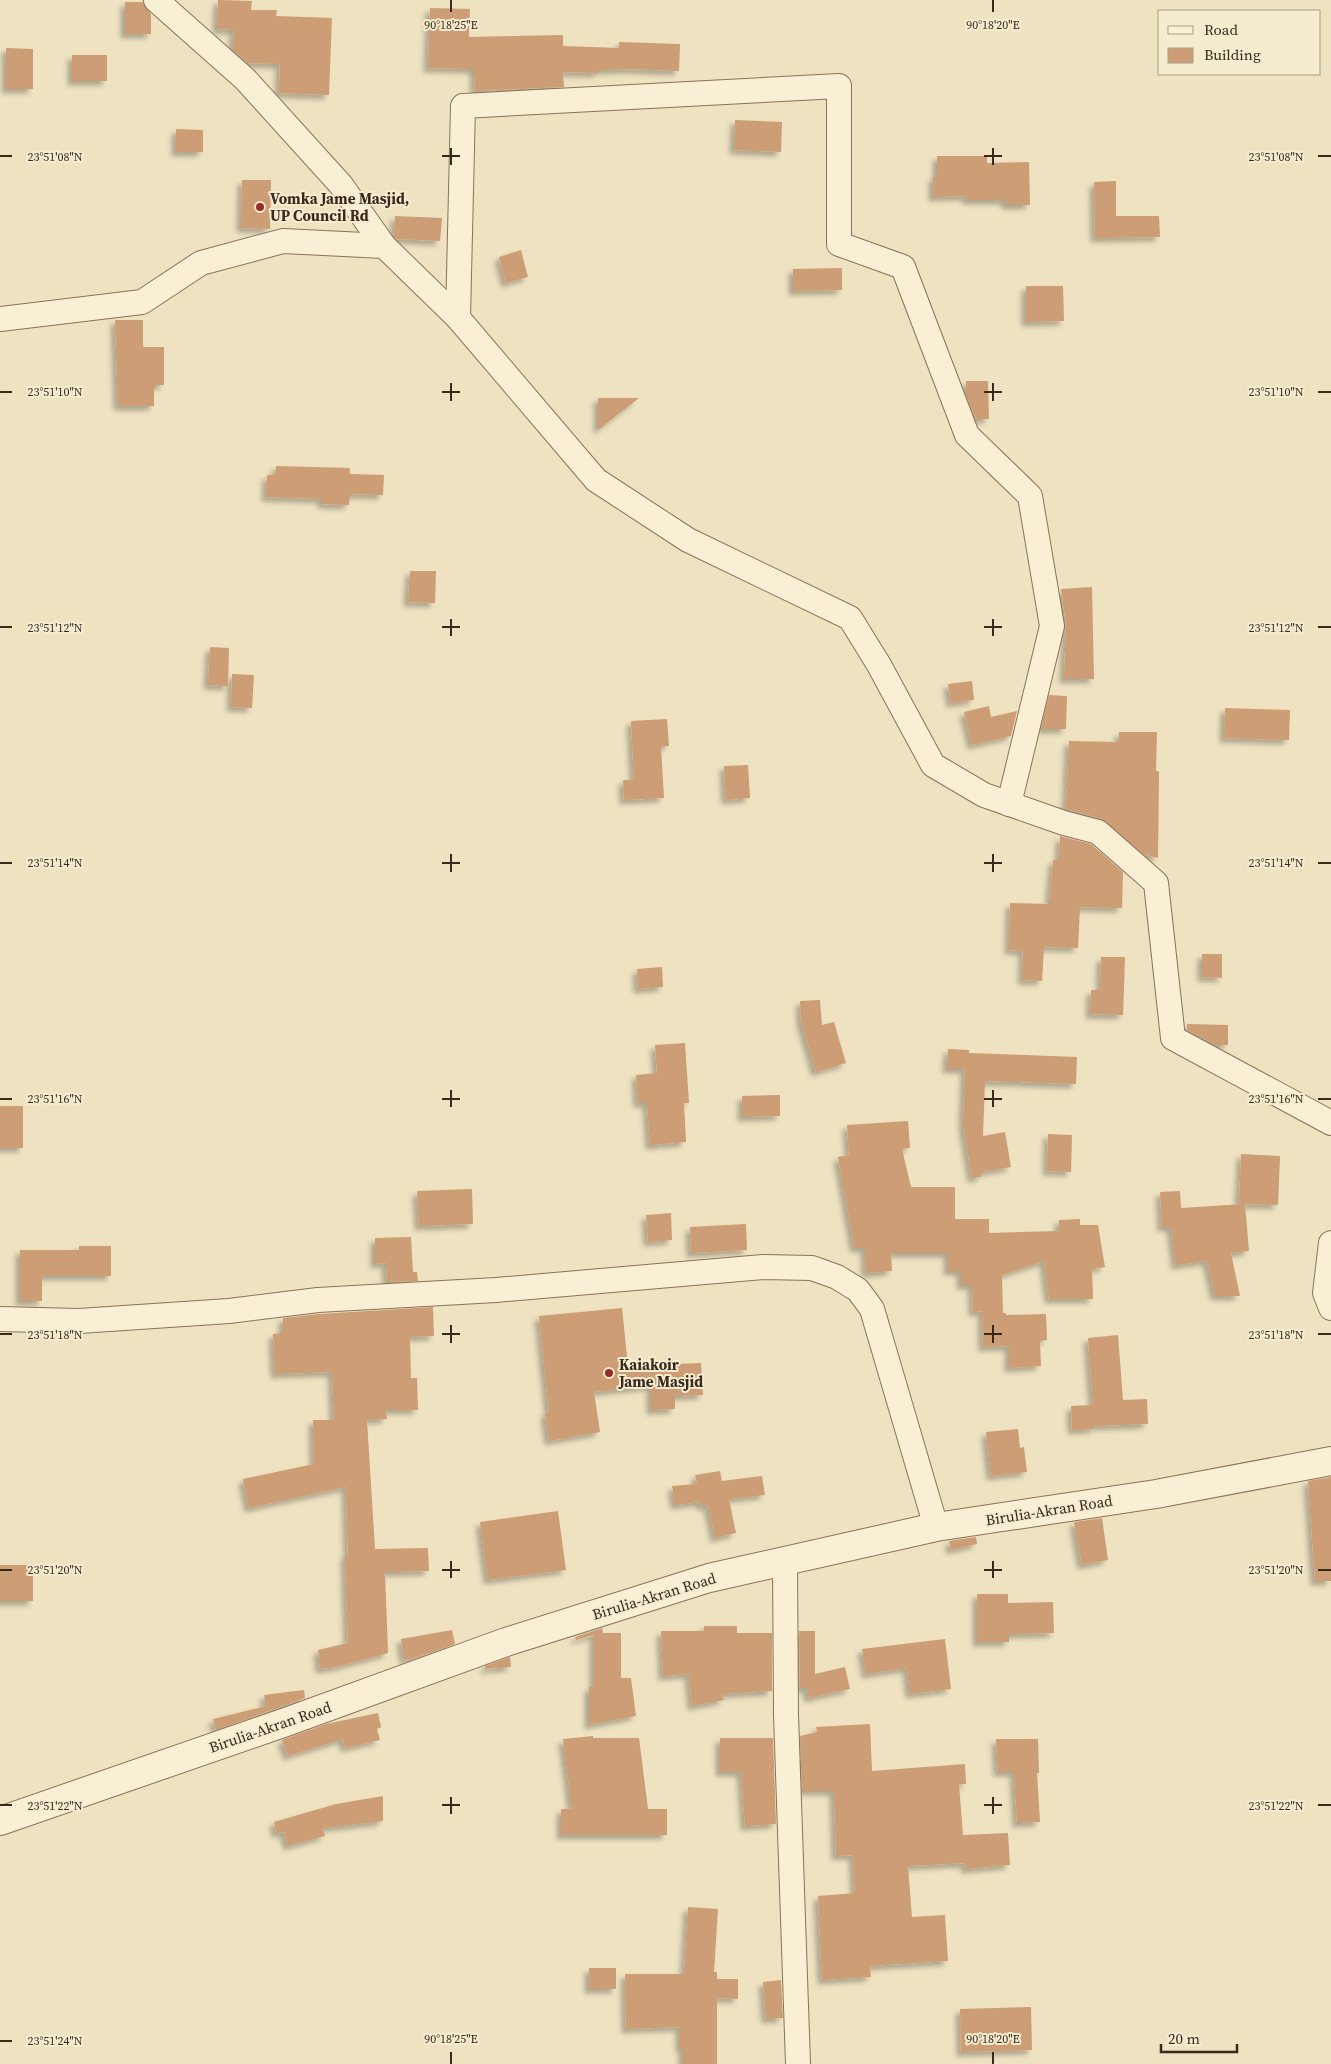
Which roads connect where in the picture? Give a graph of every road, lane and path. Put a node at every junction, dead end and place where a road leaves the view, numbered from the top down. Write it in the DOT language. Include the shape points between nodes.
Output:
graph roads {
  1 [pos="156,0"];
  2 [pos="384,246"];
  3 [pos="458,318"];
  4 [pos="0,319"];
  5 [pos="1009,804"];
  6 [pos="1331,1123"];
  7 [pos="1331,1243"];
  8 [pos="1331,1308"];
  9 [pos="0,1319"];
  10 [pos="1331,1461"];
  11 [pos="936,1527"];
  12 [pos="785,1560"];
  13 [pos="0,1821"];
  14 [pos="798,2064"];
  1 -- 2 [label="street" via="246,79 341,185"];
  2 -- 3 [label="street"];
  2 -- 4 [label="street" via="283,241 201,264 142,302"];
  3 -- 5 [label="street" via="596,480 688,540 850,618 933,765 984,795"];
  3 -- 5 [label="street" via="463,106 839,86 839,244 903,267 967,435 1030,496 1052,626"];
  5 -- 6 [label="street" via="1098,832 1156,883 1173,1038"];
  7 -- 8 [label="street" via="1325,1293"];
  9 -- 11 [label="street" via="79,1320 229,1311 318,1300 496,1290 763,1267 812,1268 838,1277 858,1290 872,1309"];
  10 -- 11 [label="street, Birulia-Akran Road" via="1156,1494"];
  11 -- 12 [label="street, Birulia-Akran Road"];
  12 -- 13 [label="street, Birulia-Akran Road" via="709,1578 506,1642"];
  12 -- 14 [label="street" via="786,1715"];
}
